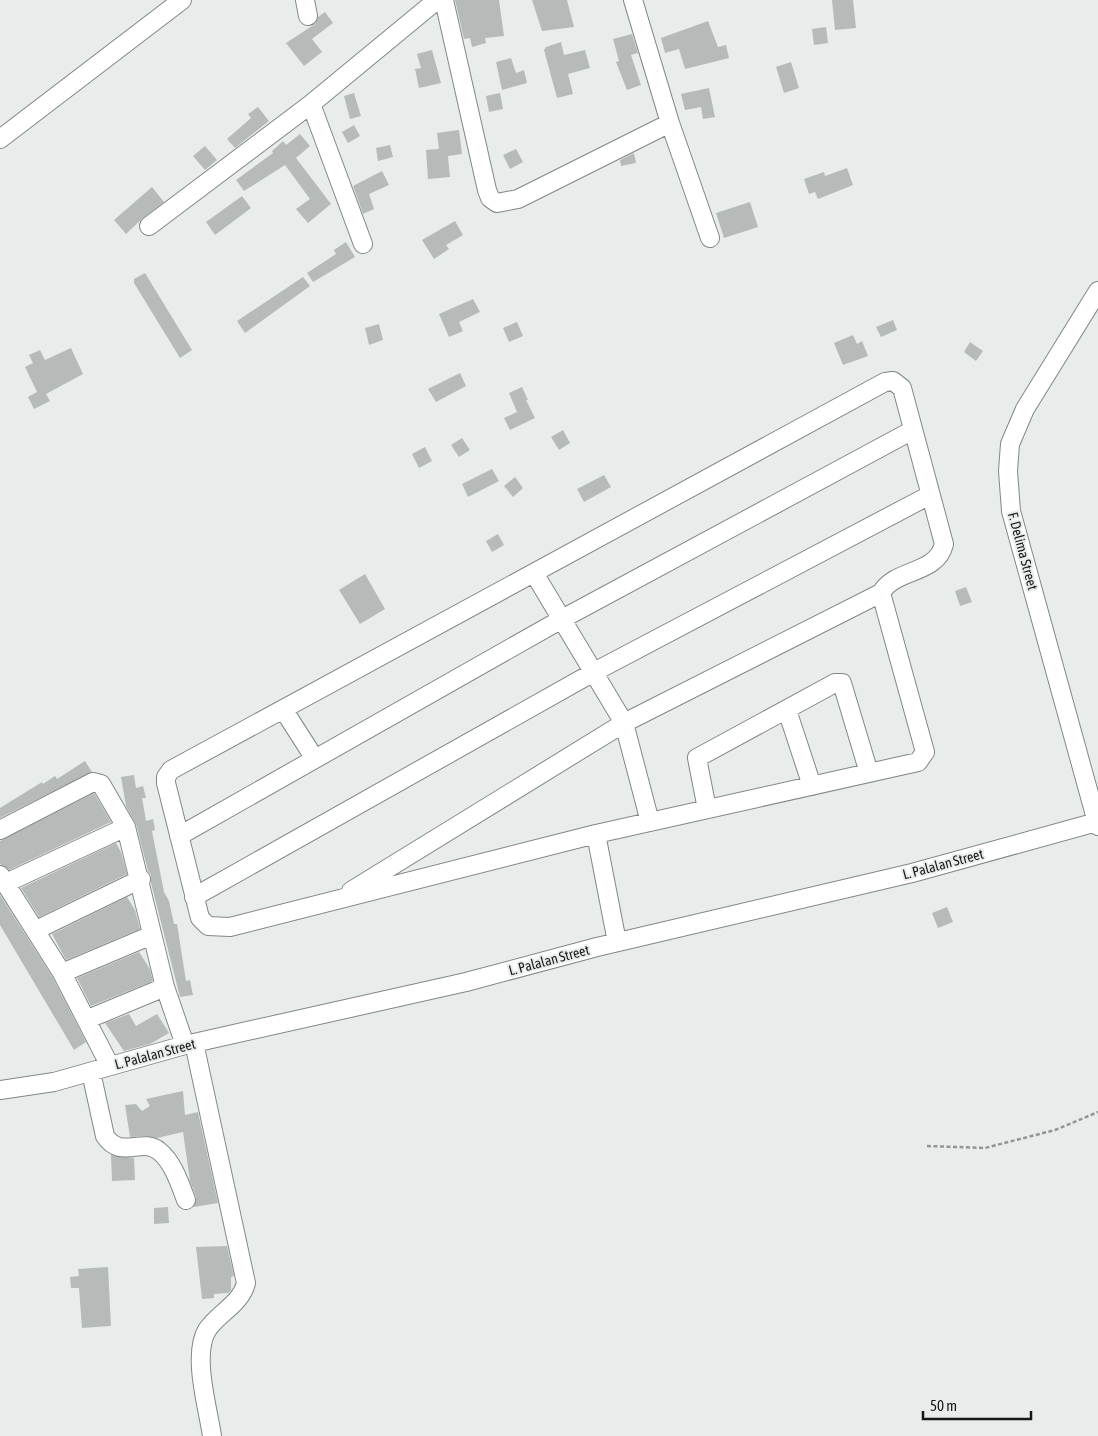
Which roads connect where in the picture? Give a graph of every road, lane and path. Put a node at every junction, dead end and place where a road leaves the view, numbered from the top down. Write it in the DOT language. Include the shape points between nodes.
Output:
graph roads {
  1 [pos="182,0"];
  2 [pos="438,0"];
  3 [pos="444,0"];
  4 [pos="633,0"];
  5 [pos="311,104"];
  6 [pos="670,123"];
  7 [pos="0,139"];
  8 [pos="148,226"];
  9 [pos="710,238"];
  10 [pos="363,244"];
  11 [pos="1098,291"];
  12 [pos="913,430"];
  13 [pos="930,495"];
  14 [pos="534,572"];
  15 [pos="881,593"];
  16 [pos="562,619"];
  17 [pos="594,672"];
  18 [pos="283,709"];
  19 [pos="787,710"];
  20 [pos="624,723"];
  21 [pos="314,759"];
  22 [pos="869,773"];
  23 [pos="812,786"];
  24 [pos="707,810"];
  25 [pos="650,822"];
  26 [pos="1097,824"];
  27 [pos="126,827"];
  28 [pos="0,830"];
  29 [pos="596,834"];
  30 [pos="179,836"];
  31 [pos="3,879"];
  32 [pos="141,879"];
  33 [pos="194,897"];
  34 [pos="336,901"];
  35 [pos="36,930"];
  36 [pos="152,935"];
  37 [pos="617,942"];
  38 [pos="62,973"];
  39 [pos="165,987"];
  40 [pos="88,1019"];
  41 [pos="189,1044"];
  42 [pos="110,1066"];
  43 [pos="90,1072"];
  44 [pos="0,1090"];
  45 [pos="1098,1112"];
  46 [pos="927,1146"];
  47 [pos="186,1200"];
  48 [pos="212,1436"];
  1 -- 7 [label="street"];
  2 -- 5 [label="street"];
  3 -- 6 [label="street" via="487,190 497,203 518,199"];
  4 -- 6 [label="street"];
  5 -- 8 [label="street"];
  5 -- 10 [label="street"];
  6 -- 9 [label="street"];
  11 -- 26 [label="street, F. Delima Street" via="1025,409 1010,444 1008,471 1011,511"];
  12 -- 13 [label="street"];
  12 -- 14 [label="street" via="902,388 893,381 885,382"];
  12 -- 16 [label="street"];
  13 -- 15 [label="street" via="944,544 941,555 889,583"];
  13 -- 17 [label="street"];
  14 -- 16 [label="street"];
  14 -- 18 [label="street"];
  15 -- 20 [label="street"];
  15 -- 22 [label="street" via="925,752 918,762"];
  16 -- 17 [label="street"];
  16 -- 21 [label="street"];
  17 -- 20 [label="street"];
  17 -- 33 [label="street"];
  18 -- 21 [label="street"];
  18 -- 30 [label="street" via="171,770 166,783"];
  19 -- 22 [label="street" via="829,685 842,684"];
  19 -- 23 [label="street"];
  19 -- 24 [label="street" via="697,758"];
  20 -- 25 [label="street"];
  20 -- 34 [label="street"];
  21 -- 30 [label="street"];
  22 -- 23 [label="street"];
  23 -- 24 [label="street"];
  24 -- 25 [label="street"];
  25 -- 29 [label="street"];
  26 -- 37 [label="street, L. Palalan Street" via="912,873"];
  27 -- 28 [label="street" via="98,782 93,782"];
  27 -- 31 [label="street"];
  27 -- 32 [label="street"];
  29 -- 34 [label="street"];
  29 -- 37 [label="street"];
  30 -- 33 [label="street"];
  31 -- 35 [label="street"];
  32 -- 35 [label="street"];
  32 -- 36 [label="street"];
  33 -- 34 [label="street" via="200,918 208,926 218,928"];
  35 -- 38 [label="street"];
  36 -- 38 [label="street"];
  36 -- 39 [label="street"];
  37 -- 41 [label="street, L. Palalan Street" via="466,982"];
  38 -- 40 [label="street"];
  39 -- 40 [label="street"];
  39 -- 41 [label="street"];
  40 -- 42 [label="street"];
  41 -- 42 [label="street, L. Palalan Street"];
  41 -- 48 [label="street" via="246,1284 239,1297 208,1330 202,1344 201,1359"];
  42 -- 43 [label="street, L. Palalan Street"];
  43 -- 44 [label="street, L. Palalan Street" via="54,1082"];
  43 -- 47 [label="street" via="105,1136 110,1144 147,1147 160,1152 177,1176"];
  45 -- 46 [label="path" via="1054,1130 985,1148"];
}
